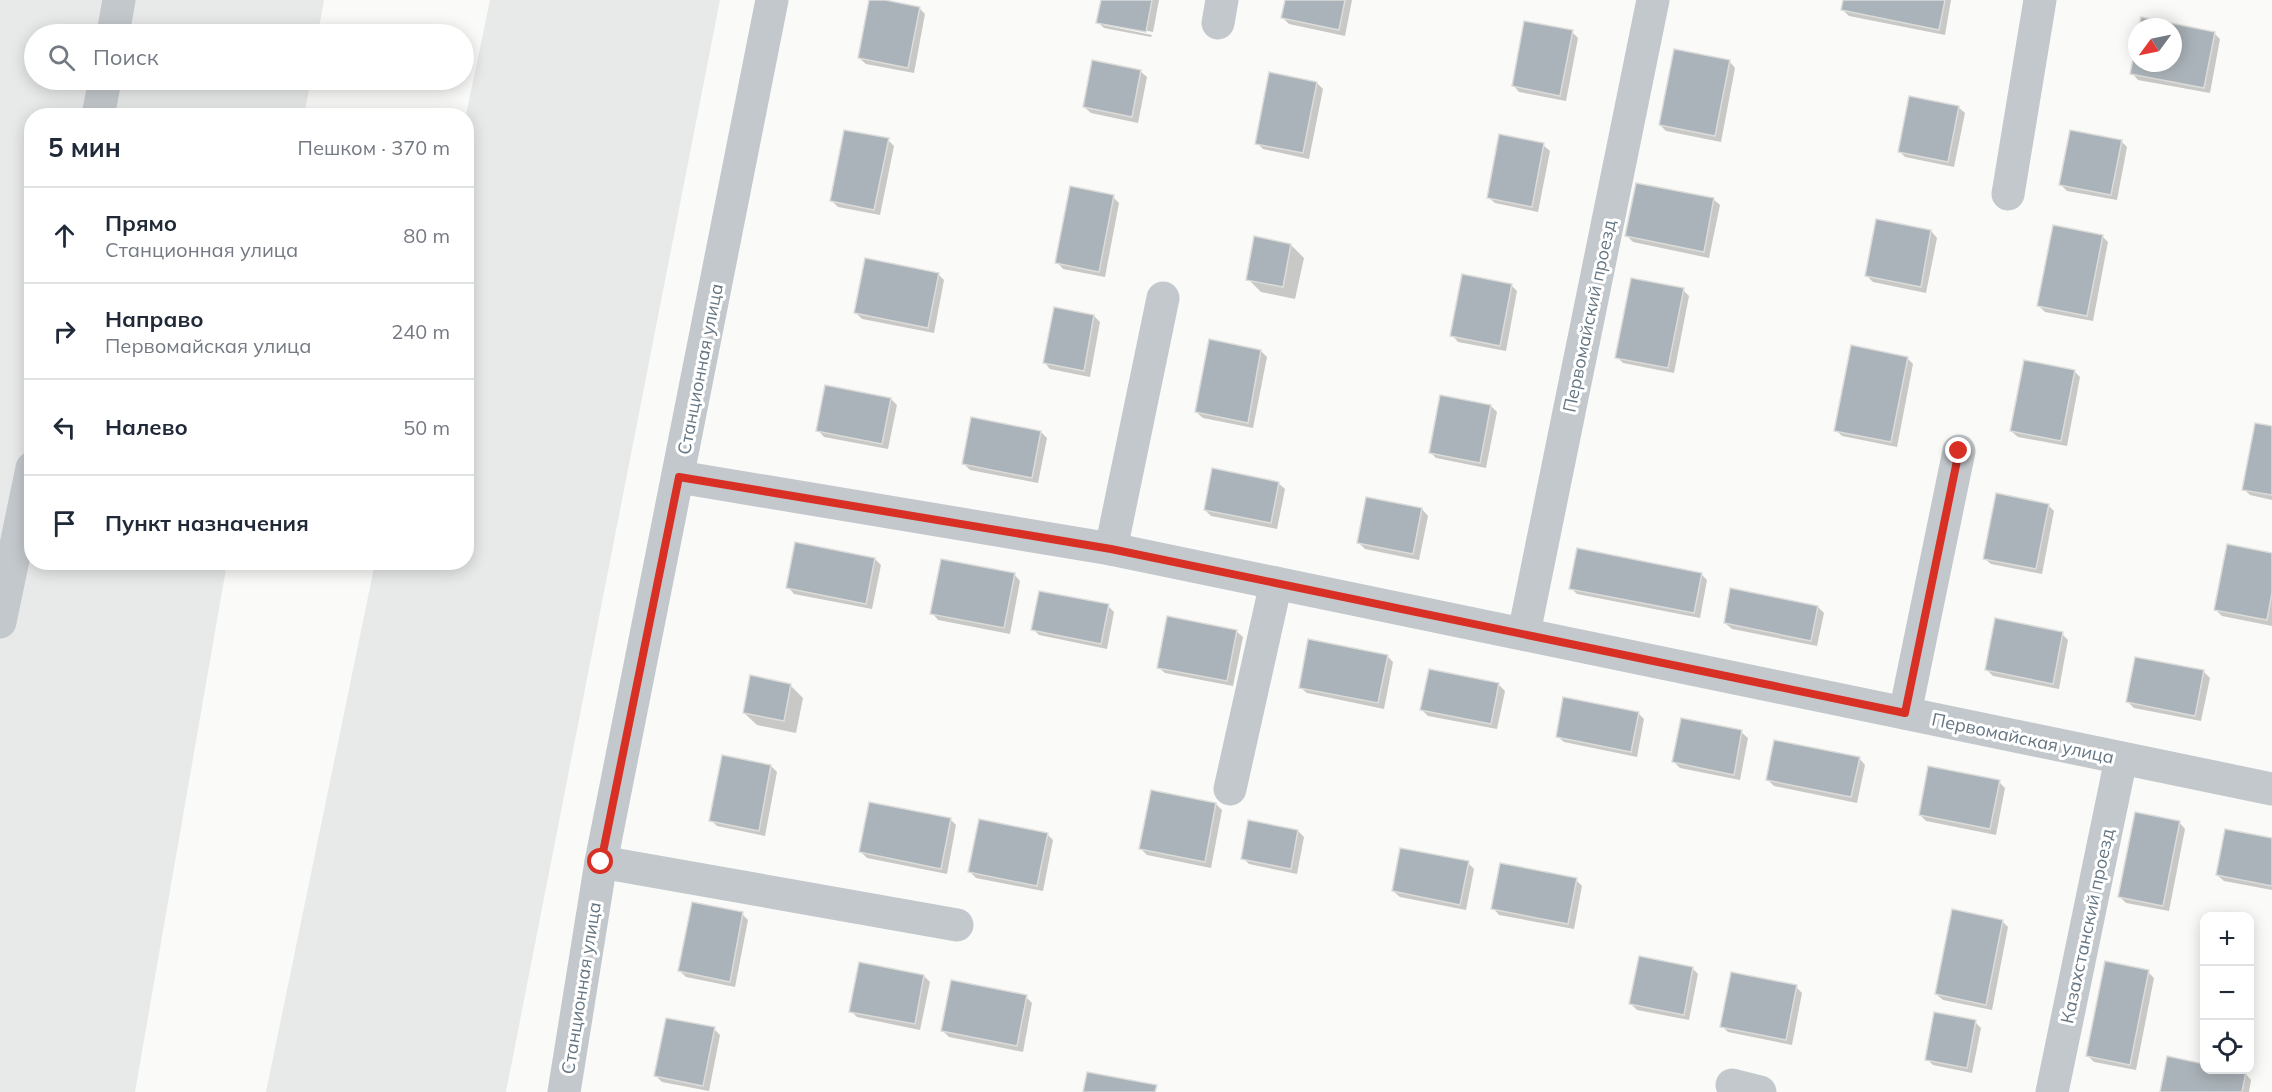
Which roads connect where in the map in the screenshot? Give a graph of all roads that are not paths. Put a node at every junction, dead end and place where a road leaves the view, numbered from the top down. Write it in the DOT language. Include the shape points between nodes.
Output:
graph roads {
  1 [pos="119,0"];
  2 [pos="772,0"];
  3 [pos="1653,0"];
  4 [pos="2040,0"];
  5 [pos="115,24"];
  6 [pos="103,90"];
  7 [pos="100,108"];
  8 [pos="2008,194"];
  9 [pos="1163,298"];
  10 [pos="1959,451"];
  11 [pos="679,477"];
  12 [pos="24,506"];
  13 [pos="1111,549"];
  14 [pos="1276,583"];
  15 [pos="0,622"];
  16 [pos="1524,633"];
  17 [pos="1905,713"];
  18 [pos="2121,759"];
  19 [pos="1230,789"];
  20 [pos="2272,789"];
  21 [pos="601,862"];
  22 [pos="957,925"];
  23 [pos="564,1092"];
  24 [pos="2052,1092"];
  1 -- 5 [label="street"];
  2 -- 11 [label="street, Станционная улица"];
  3 -- 16 [label="street, Первомайский проезд"];
  4 -- 8 [label="street"];
  6 -- 7 [label="street"];
  9 -- 13 [label="street"];
  10 -- 17 [label="street"];
  11 -- 13 [label="street, Первомайская улица"];
  11 -- 21 [label="street, Станционная улица"];
  12 -- 15 [label="street"];
  13 -- 14 [label="street, Первомайская улица"];
  14 -- 16 [label="street, Первомайская улица"];
  14 -- 19 [label="street"];
  16 -- 17 [label="street, Первомайская улица"];
  17 -- 18 [label="street, Первомайская улица"];
  18 -- 20 [label="street, Первомайская улица"];
  18 -- 24 [label="street, Казахстанский проезд"];
  21 -- 22 [label="street"];
  21 -- 23 [label="street, Станционная улица"];
}
